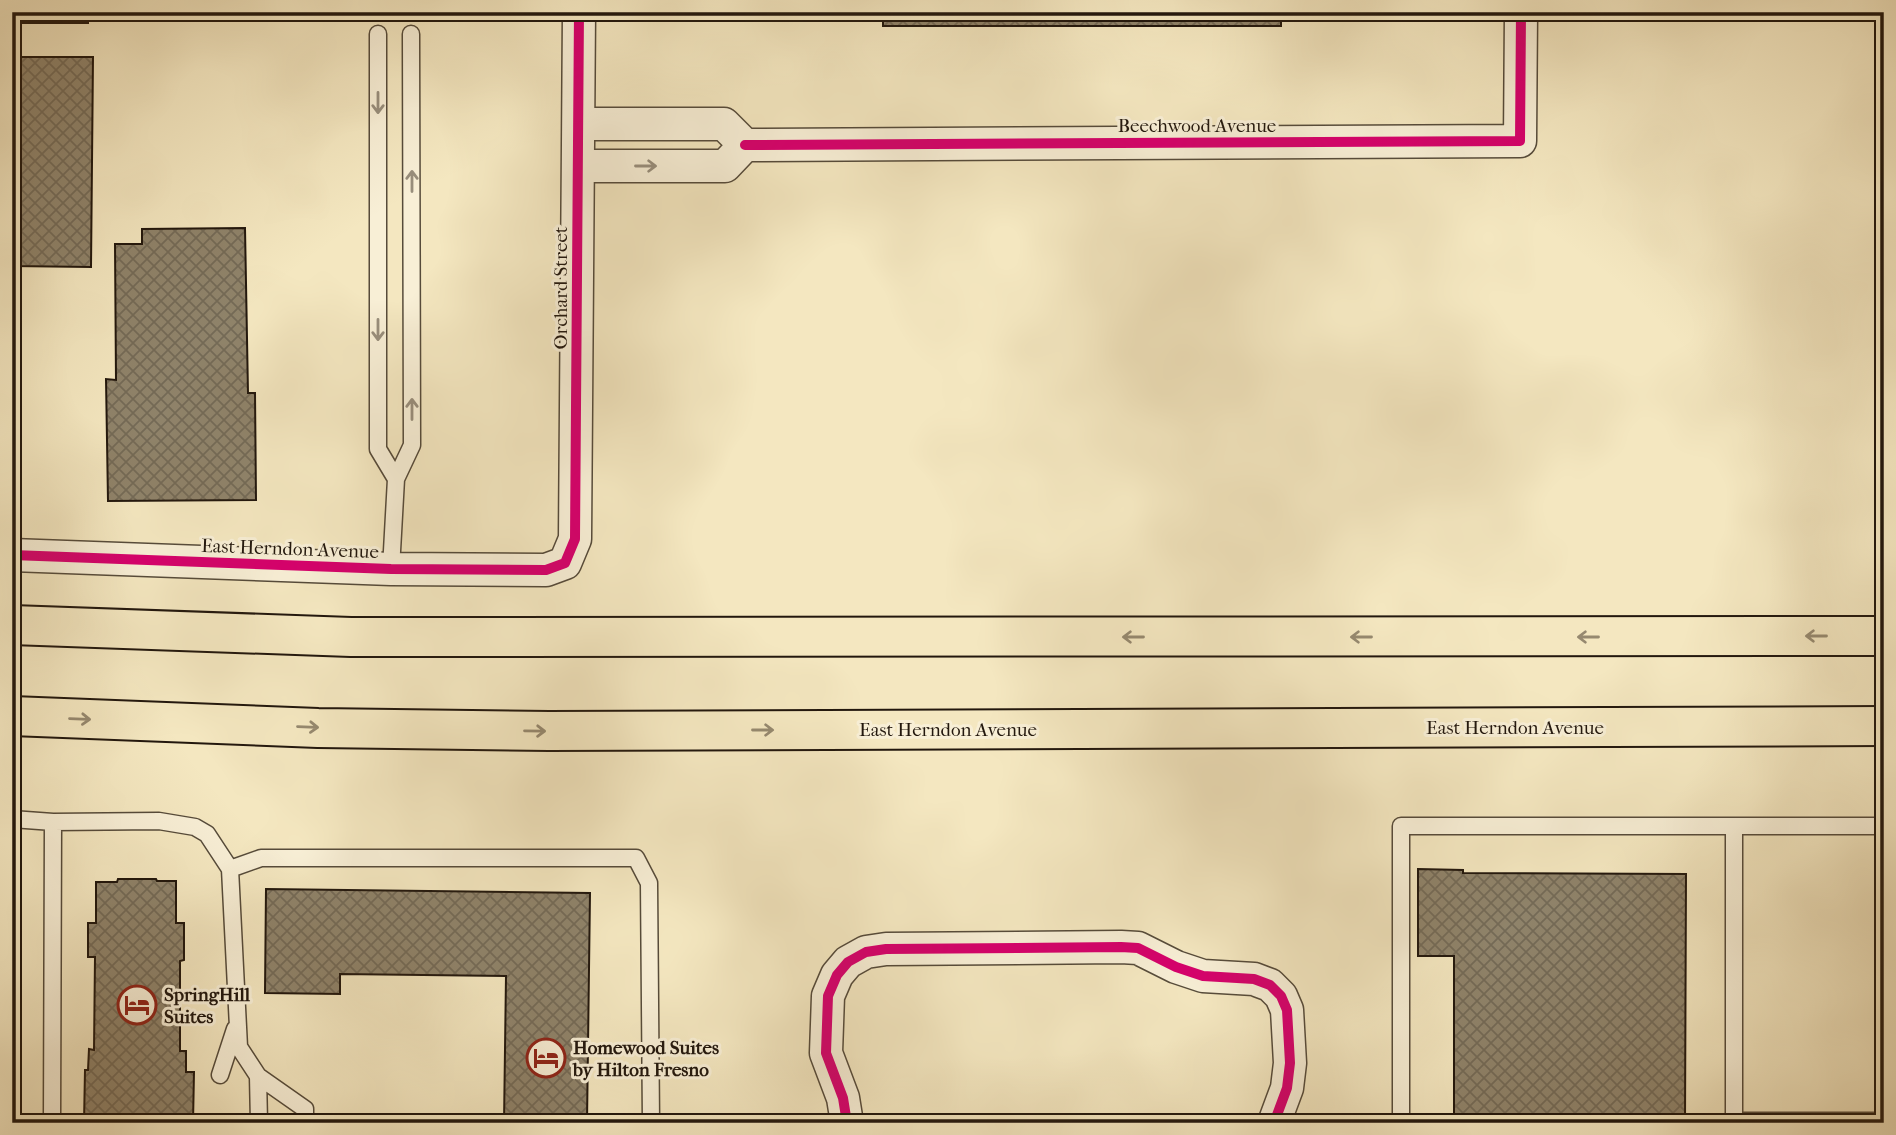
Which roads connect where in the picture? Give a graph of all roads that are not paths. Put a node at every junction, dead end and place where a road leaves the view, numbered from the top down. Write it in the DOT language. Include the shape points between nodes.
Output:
graph roads {
  1 [pos="579,12"];
  2 [pos="1521,12"];
  3 [pos="378,34"];
  4 [pos="411,34"];
  5 [pos="579,124"];
  6 [pos="745,145"];
  7 [pos="578,166"];
  8 [pos="396,479"];
  9 [pos="12,555"];
  10 [pos="565,563"];
  11 [pos="391,569"];
  12 [pos="12,625"];
  13 [pos="1884,636"];
  14 [pos="12,716"];
  15 [pos="1884,726"];
  16 [pos="12,819"];
  17 [pos="53,822"];
  18 [pos="1734,825"];
  19 [pos="1884,825"];
  20 [pos="230,869"];
  21 [pos="238,1020"];
  22 [pos="220,1074"];
  23 [pos="258,1076"];
  24 [pos="1884,1121"];
  25 [pos="52,1123"];
  26 [pos="259,1123"];
  27 [pos="305,1123"];
  28 [pos="652,1123"];
  29 [pos="847,1123"];
  30 [pos="1275,1123"];
  31 [pos="1401,1123"];
  1 -- 5 [label="street, Orchard Street"];
  2 -- 6 [label="street, Beechwood Avenue" via="1520,141"];
  3 -- 8 [label="lane, one-way" via="378,449"];
  8 -- 4 [label="lane, one-way" via="412,445"];
  5 -- 6 [label="street" via="724,124"];
  5 -- 7 [label="street, Orchard Street"];
  7 -- 6 [label="street, one-way" via="725,166"];
  7 -- 10 [label="street, Orchard Street" via="575,539"];
  8 -- 11 [label="lane"];
  9 -- 11 [label="street, East Herndon Avenue"];
  10 -- 11 [label="street, East Herndon Avenue" via="547,570"];
  13 -- 12 [label="main road, one-way" via="489,638"];
  14 -- 15 [label="main road, East Herndon Avenue, one-way" via="549,731"];
  16 -- 17 [label="lane"];
  17 -- 20 [label="lane" via="159,821 195,827 207,834"];
  17 -- 25 [label="lane"];
  18 -- 19 [label="lane"];
  18 -- 24 [label="lane" via="1734,1121"];
  18 -- 31 [label="lane" via="1402,825"];
  20 -- 21 [label="lane"];
  20 -- 28 [label="lane" via="261,858 636,858 649,883"];
  21 -- 22 [label="lane"];
  21 -- 23 [label="lane" via="239,1047"];
  23 -- 26 [label="lane"];
  23 -- 27 [label="lane" via="305,1109"];
  29 -- 30 [label="street" via="826,1053 828,996 848,962 866,952 886,949 1121,947 1138,948 1203,976 1254,979 1281,996 1287,1010 1290,1063"];
}
